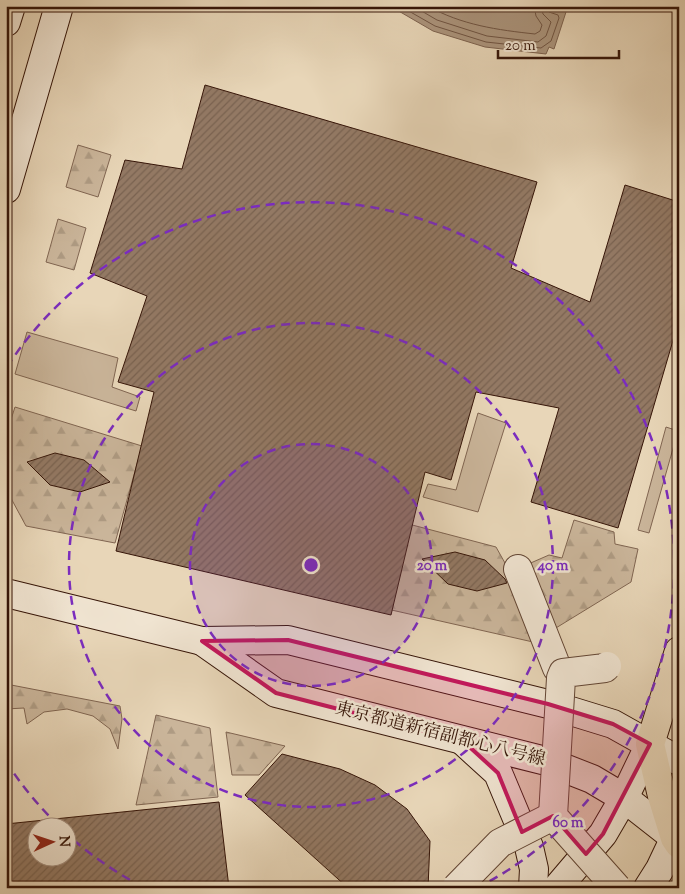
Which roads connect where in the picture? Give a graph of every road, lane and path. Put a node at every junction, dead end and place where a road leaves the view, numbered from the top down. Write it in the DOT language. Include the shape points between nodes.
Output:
graph roads {
  1 [pos="11,6"];
  2 [pos="59,6"];
  3 [pos="6,22"];
  4 [pos="6,189"];
  5 [pos="518,569"];
  6 [pos="6,593"];
  7 [pos="202,640"];
  8 [pos="679,651"];
  9 [pos="607,666"];
  10 [pos="563,673"];
  11 [pos="462,740"];
  12 [pos="650,744"];
  13 [pos="679,761"];
  14 [pos="624,798"];
  15 [pos="553,816"];
  16 [pos="677,837"];
  17 [pos="456,888"];
  18 [pos="533,888"];
  19 [pos="557,888"];
  20 [pos="617,888"];
  21 [pos="648,888"];
  1 -- 3 [label="main road"];
  2 -- 4 [label="main road"];
  5 -- 10 [label="main road" via="557,668"];
  6 -- 7 [label="main road, 東京都道新宿副都心八号線"];
  7 -- 11 [label="main road, 東京都道新宿副都心八号線" via="276,693"];
  7 -- 12 [label="main road, 東京都道新宿副都心八号線" via="288,640 548,704 613,724"];
  8 -- 12 [label="main road"];
  9 -- 10 [label="main road, bridge"];
  10 -- 15 [label="main road, bridge"];
  11 -- 14 [label="main road, 東京都道新宿副都心八号線" via="546,761 592,779"];
  11 -- 18 [label="main road" via="498,773 529,847 534,868"];
  12 -- 13 [label="main road, 東京都道新宿副都心八号線"];
  12 -- 14 [label="main road"];
  12 -- 16 [label="main road" via="662,796"];
  14 -- 16 [label="main road, 東京都道新宿副都心八号線"];
  14 -- 19 [label="main road" via="603,834"];
  15 -- 17 [label="main road, bridge" via="500,843"];
  15 -- 20 [label="main road, bridge"];
  16 -- 21 [label="main road"];
}
